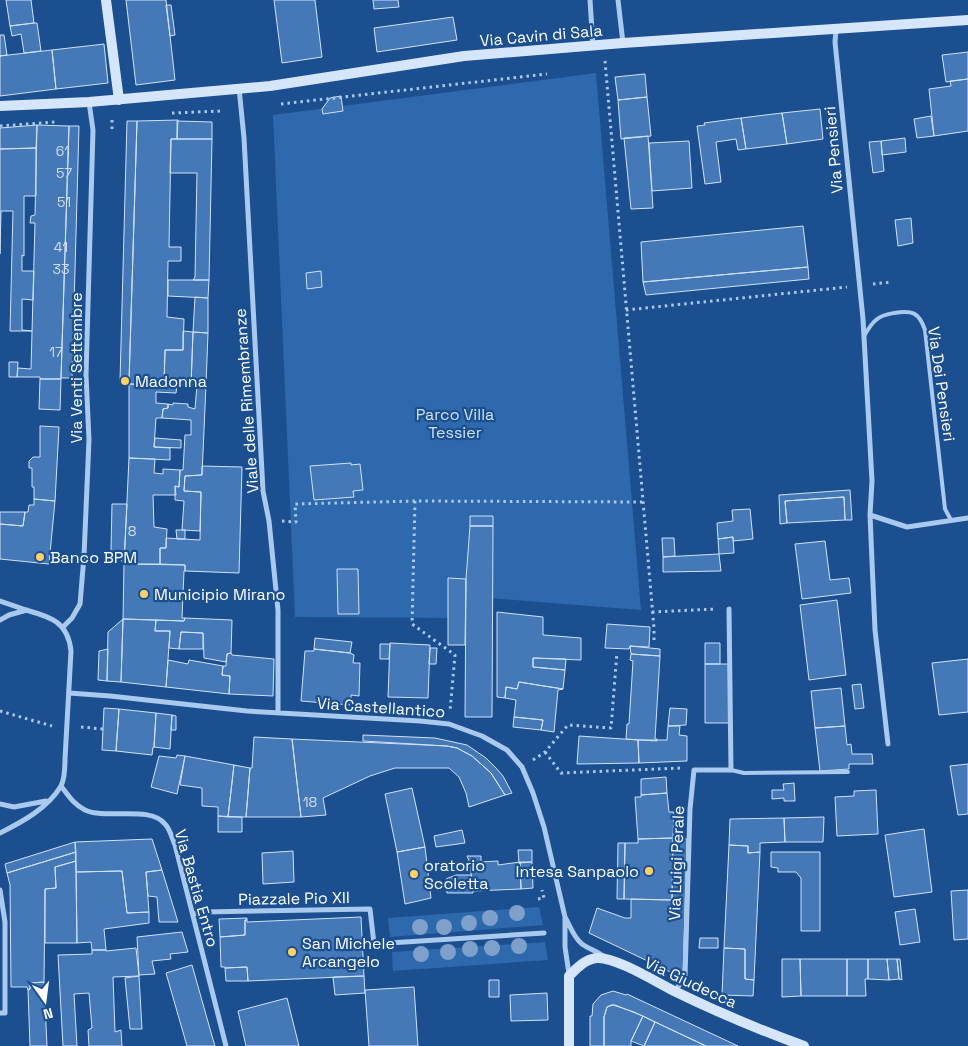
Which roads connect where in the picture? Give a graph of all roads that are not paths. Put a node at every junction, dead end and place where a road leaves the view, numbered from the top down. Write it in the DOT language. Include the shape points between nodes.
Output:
graph roads {
  1 [pos="106,0"];
  2 [pos="590,0"];
  3 [pos="618,0"];
  4 [pos="968,20"];
  5 [pos="836,29"];
  6 [pos="623,43"];
  7 [pos="599,45"];
  8 [pos="238,88"];
  9 [pos="119,100"];
  10 [pos="89,102"];
  11 [pos="0,106"];
  12 [pos="864,336"];
  13 [pos="870,515"];
  14 [pos="968,518"];
  15 [pos="951,520"];
  16 [pos="0,601"];
  17 [pos="729,608"];
  18 [pos="28,610"];
  19 [pos="0,620"];
  20 [pos="63,627"];
  21 [pos="69,693"];
  22 [pos="278,712"];
  23 [pos="888,744"];
  24 [pos="731,770"];
  25 [pos="848,772"];
  26 [pos="61,786"];
  27 [pos="48,801"];
  28 [pos="0,804"];
  29 [pos="0,833"];
  30 [pos="0,890"];
  31 [pos="193,914"];
  32 [pos="564,917"];
  33 [pos="544,933"];
  34 [pos="607,959"];
  35 [pos="569,976"];
  36 [pos="674,991"];
  37 [pos="0,1013"];
  38 [pos="226,1046"];
  39 [pos="569,1046"];
  40 [pos="804,1046"];
  1 -- 9 [label="main road"];
  2 -- 7 [label="street"];
  3 -- 6 [label="street"];
  4 -- 5 [label="main road, Via Cavin di Sala"];
  5 -- 6 [label="main road, Via Cavin di Sala"];
  5 -- 12 [label="street, Via Pensieri"];
  6 -- 7 [label="main road, Via Cavin di Sala"];
  7 -- 8 [label="main road, Via Cavin di Sala" via="464,56 270,86"];
  8 -- 9 [label="main road, Via Cavin di Sala"];
  8 -- 22 [label="street, Viale delle Rimembranze" via="244,138 263,491 278,610"];
  9 -- 10 [label="main road, Via Cavin di Sala"];
  10 -- 11 [label="main road, Via Cavin di Sala"];
  10 -- 20 [label="street, Via Venti Settembre" via="93,130 85,547 80,604"];
  12 -- 13 [label="street" via="872,481"];
  12 -- 15 [label="lane, Via Dei Pensieri" via="877,318 884,315 913,312 922,322 946,509"];
  13 -- 15 [label="street" via="907,526"];
  13 -- 23 [label="street" via="875,630"];
  14 -- 15 [label="street"];
  16 -- 18 [label="street"];
  17 -- 24 [label="street"];
  18 -- 19 [label="street"];
  18 -- 20 [label="street" via="43,614"];
  20 -- 21 [label="street" via="70,643"];
  21 -- 22 [label="street, Via Castellantico"];
  21 -- 26 [label="street"];
  22 -- 32 [label="street, Via Castellantico" via="449,724 508,750 522,768 533,793 544,826"];
  24 -- 25 [label="lane" via="744,773"];
  24 -- 36 [label="street, Via Luigi Perale" via="694,770 685,977"];
  26 -- 27 [label="street"];
  26 -- 31 [label="street, Via Bastia Entro" via="86,811 145,815 164,822 175,845"];
  27 -- 28 [label="street" via="14,807"];
  27 -- 29 [label="street" via="34,815"];
  30 -- 37 [label="street" via="6,922 4,1012"];
  31 -- 33 [label="street, Piazzale Pio XII" via="370,909 374,944"];
  31 -- 38 [label="street, Via Bastia Entro"];
  32 -- 34 [label="street, Via Castellantico" via="583,945"];
  32 -- 35 [label="street, Via Castellantico"];
  34 -- 35 [label="main road" via="584,962"];
  34 -- 36 [label="main road, Via Giudecca"];
  35 -- 39 [label="main road"];
  36 -- 40 [label="main road, Via Giudecca"];
}
